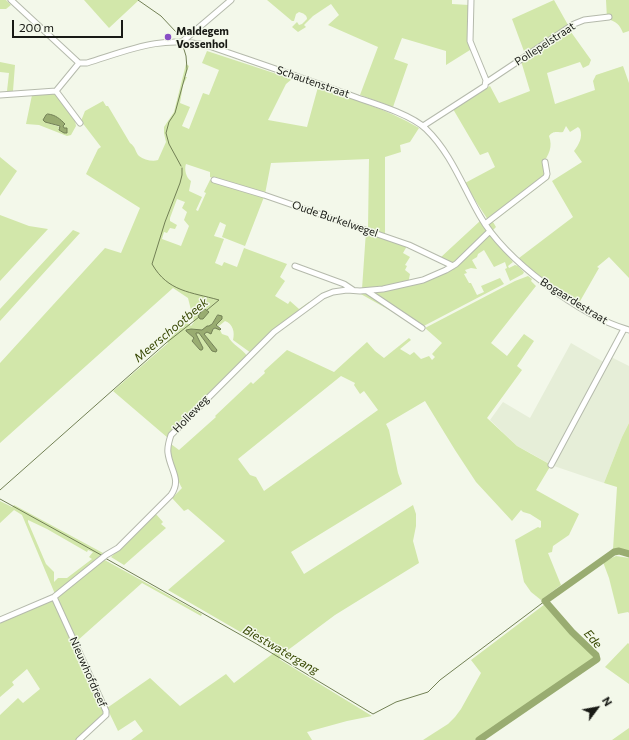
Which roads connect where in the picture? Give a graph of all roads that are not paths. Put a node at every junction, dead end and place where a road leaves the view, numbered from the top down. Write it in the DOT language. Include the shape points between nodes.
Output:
graph roads {
  1 [pos="11,0"];
  2 [pos="230,0"];
  3 [pos="471,0"];
  4 [pos="609,18"];
  5 [pos="183,41"];
  6 [pos="79,63"];
  7 [pos="487,82"];
  8 [pos="56,91"];
  9 [pos="0,95"];
  10 [pos="80,123"];
  11 [pos="423,126"];
  12 [pos="545,162"];
  13 [pos="214,180"];
  14 [pos="485,224"];
  15 [pos="490,230"];
  16 [pos="295,266"];
  17 [pos="453,266"];
  18 [pos="367,290"];
  19 [pos="355,291"];
  20 [pos="422,328"];
  21 [pos="627,329"];
  22 [pos="551,464"];
  23 [pos="54,597"];
  24 [pos="0,620"];
  25 [pos="79,740"];
  1 -- 6 [label="street"];
  2 -- 5 [label="street"];
  3 -- 7 [label="street" via="470,41"];
  4 -- 7 [label="street, Pollepelstraat" via="584,20 574,24"];
  5 -- 6 [label="street, Schautenstraat" via="150,44 87,63"];
  5 -- 11 [label="street, Schautenstraat" via="209,46 388,108"];
  6 -- 8 [label="street"];
  7 -- 11 [label="street, Pollepelstraat" via="485,86"];
  8 -- 9 [label="street"];
  8 -- 10 [label="street"];
  11 -- 14 [label="street, Schautenstraat" via="442,147"];
  12 -- 14 [label="street" via="546,177"];
  13 -- 17 [label="street, Oude Burkelwegel" via="409,244"];
  14 -- 15 [label="street, Schautenstraat"];
  15 -- 17 [label="street, Holleweg"];
  15 -- 21 [label="street, Bogaardestraat" via="530,272 552,289 585,310"];
  16 -- 19 [label="street" via="344,284"];
  17 -- 18 [label="street, Holleweg" via="423,280"];
  18 -- 19 [label="street, Holleweg"];
  18 -- 20 [label="street"];
  19 -- 23 [label="street, Holleweg" via="333,292 323,296 280,328 180,425 168,443 168,453 176,482 171,495 118,548 104,556"];
  21 -- 22 [label="street"];
  23 -- 24 [label="street, Holleweg"];
  23 -- 25 [label="street, Nieuwhofdreef" via="106,711 106,715"];
}
